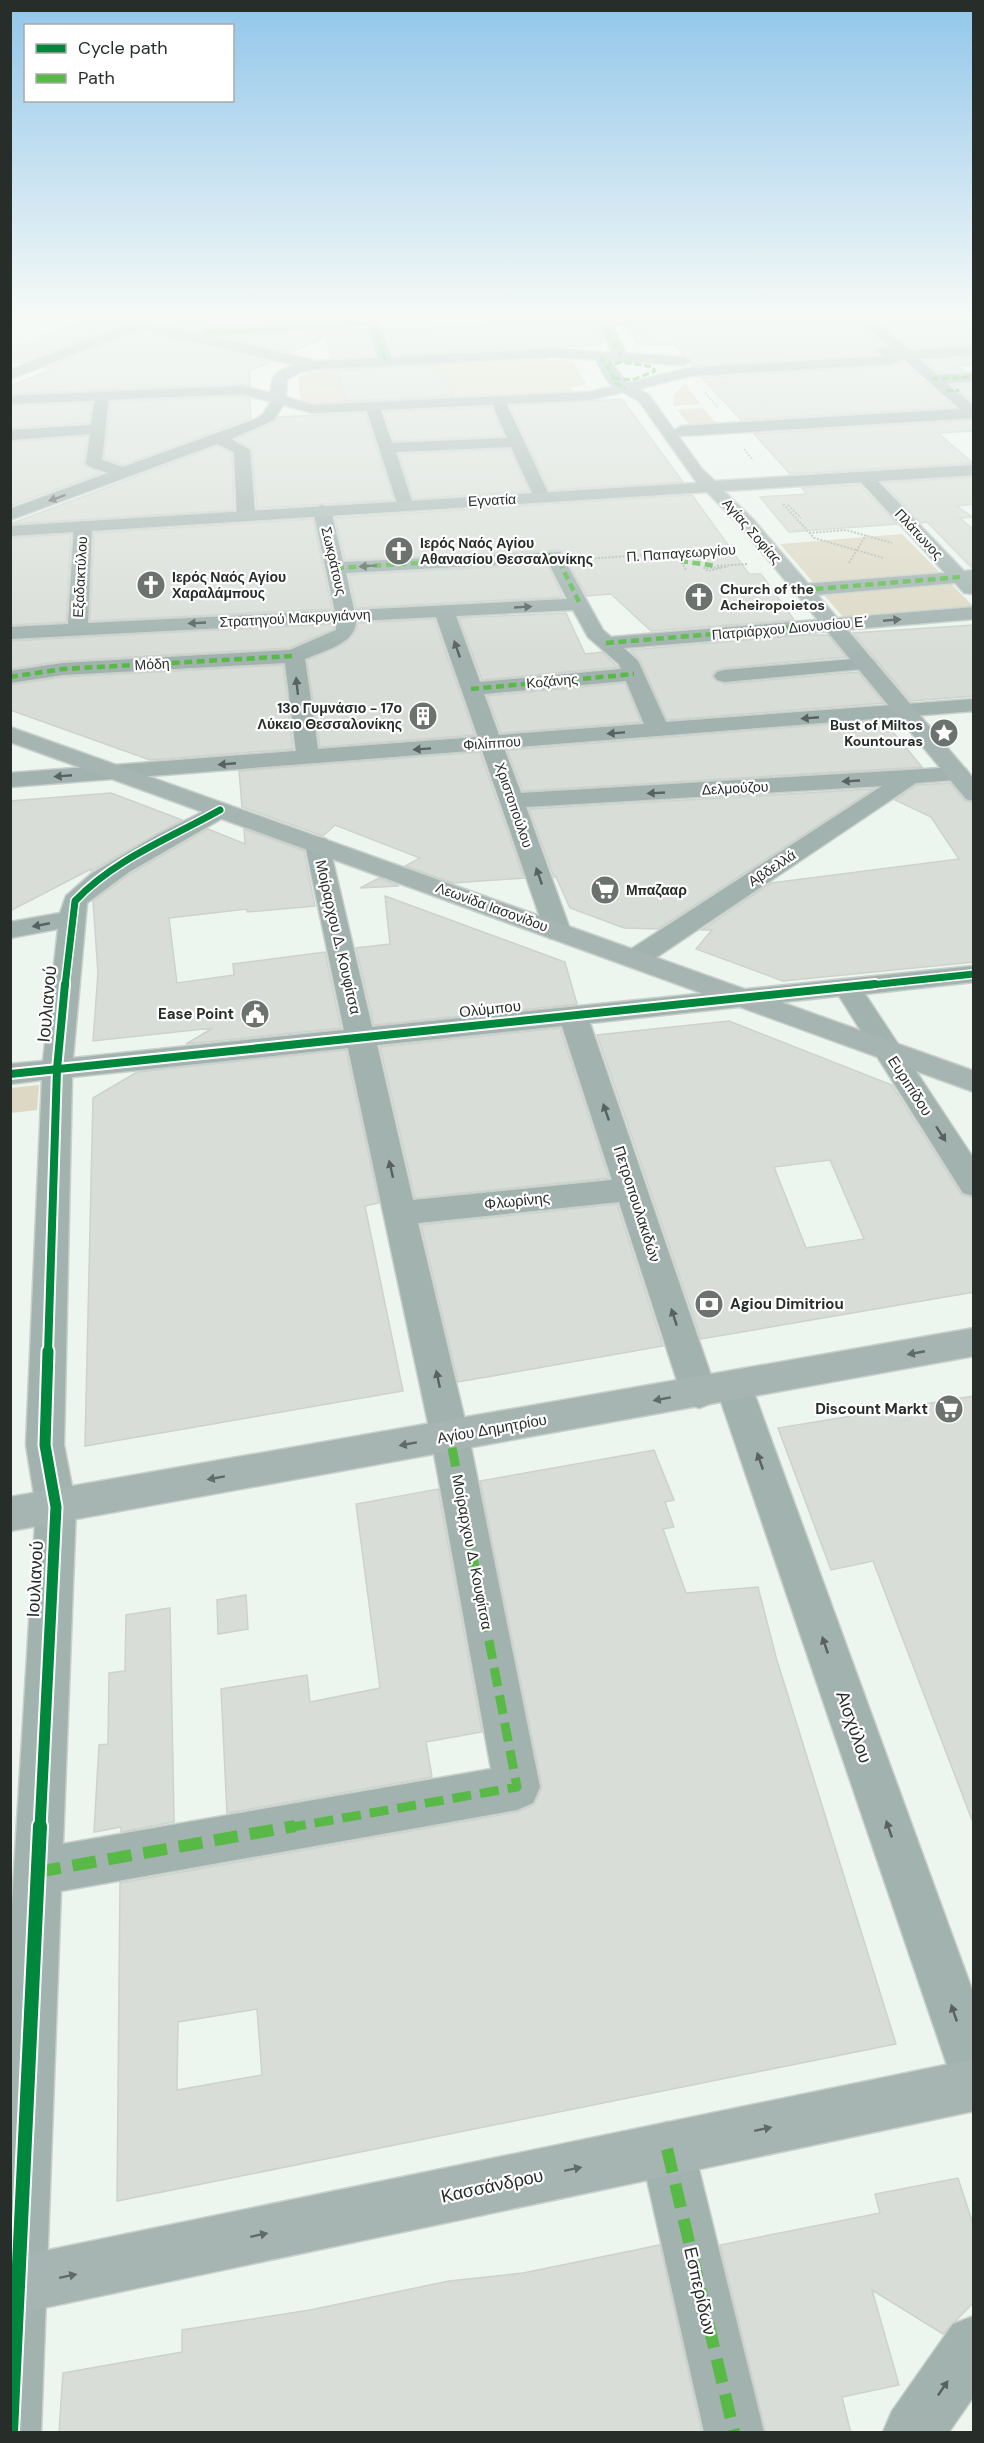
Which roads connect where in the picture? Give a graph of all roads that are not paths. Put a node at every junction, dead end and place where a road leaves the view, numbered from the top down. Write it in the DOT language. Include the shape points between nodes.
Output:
graph roads {
  1 [pos="100,429"];
  2 [pos="240,429"];
  3 [pos="380,429"];
  4 [pos="510,429"];
  5 [pos="665,429"];
  6 [pos="719,429"];
  7 [pos="681,431"];
  8 [pos="10,435"];
  9 [pos="217,438"];
  10 [pos="516,442"];
  11 [pos="387,448"];
  12 [pos="974,470"];
  13 [pos="124,473"];
  14 [pos="866,477"];
  15 [pos="716,485"];
  16 [pos="542,497"];
  17 [pos="405,505"];
  18 [pos="322,510"];
  19 [pos="10,515"];
  20 [pos="246,515"];
  21 [pos="83,526"];
  22 [pos="10,531"];
  23 [pos="336,568"];
  24 [pos="967,577"];
  25 [pos="803,590"];
  26 [pos="974,591"];
  27 [pos="580,604"];
  28 [pos="444,611"];
  29 [pos="974,613"];
  30 [pos="346,616"];
  31 [pos="833,624"];
  32 [pos="78,629"];
  33 [pos="10,633"];
  34 [pos="606,643"];
  35 [pos="294,656"];
  36 [pos="866,664"];
  37 [pos="634,674"];
  38 [pos="724,676"];
  39 [pos="10,677"];
  40 [pos="471,689"];
  41 [pos="974,705"];
  42 [pos="905,711"];
  43 [pos="658,730"];
  44 [pos="11,740"];
  45 [pos="492,743"];
  46 [pos="308,758"];
  47 [pos="960,766"];
  48 [pos="116,772"];
  49 [pos="909,778"];
  50 [pos="10,780"];
  51 [pos="974,794"];
  52 [pos="513,801"];
  53 [pos="220,810"];
  54 [pos="317,844"];
  55 [pos="72,919"];
  56 [pos="10,930"];
  57 [pos="558,932"];
  58 [pos="635,959"];
  59 [pos="974,974"];
  60 [pos="847,987"];
  61 [pos="742,997"];
  62 [pos="573,1015"];
  63 [pos="361,1037"];
  64 [pos="887,1050"];
  65 [pos="57,1069"];
  66 [pos="10,1074"];
  67 [pos="974,1082"];
  68 [pos="974,1185"];
  69 [pos="633,1189"];
  70 [pos="401,1213"];
  71 [pos="974,1342"];
  72 [pos="717,1390"];
  73 [pos="450,1437"];
  74 [pos="56,1507"];
  75 [pos="10,1514"];
  76 [pos="38,1872"];
  77 [pos="974,2068"];
  78 [pos="974,2085"];
  79 [pos="667,2149"];
  80 [pos="14,2287"];
  81 [pos="974,2345"];
  82 [pos="11,2433"];
  83 [pos="734,2433"];
  84 [pos="913,2433"];
  1 -- 8 [label="street"];
  1 -- 13 [label="street" via="94,463"];
  2 -- 9 [label="street"];
  3 -- 11 [label="street"];
  4 -- 10 [label="street"];
  5 -- 15 [label="main road, Αγίας Σοφίας" via="681,453"];
  6 -- 7 [label="street"];
  7 -- 15 [label="main road, Αγίας Σοφίας"];
  9 -- 13 [label="street"];
  9 -- 20 [label="street" via="242,450"];
  10 -- 11 [label="street"];
  10 -- 16 [label="street"];
  11 -- 17 [label="street"];
  12 -- 14 [label="main road, Εγνατία"];
  13 -- 19 [label="street, one-way"];
  14 -- 15 [label="main road, Εγνατία"];
  14 -- 24 [label="street, Πλάτωνος"];
  15 -- 16 [label="main road, Εγνατία"];
  15 -- 25 [label="main road, Αγίας Σοφίας"];
  16 -- 17 [label="main road, Εγνατία"];
  17 -- 18 [label="main road, Εγνατία"];
  18 -- 20 [label="main road, Εγνατία"];
  18 -- 23 [label="street, Σωκράτους"];
  20 -- 21 [label="main road, Εγνατία"];
  21 -- 22 [label="main road, Εγνατία"];
  21 -- 32 [label="street, Εξαδακτύλου"];
  27 -- 23 [label="street, one-way" via="556,558"];
  23 -- 30 [label="street, Σωκράτους"];
  24 -- 25 [label="street"];
  24 -- 26 [label="street, Πλάτωνος"];
  25 -- 31 [label="main road, Αγίας Σοφίας"];
  28 -- 27 [label="street, Στρατηγού Μακρυγιάννη, one-way"];
  27 -- 34 [label="street" via="595,633"];
  28 -- 30 [label="street, Στρατηγού Μακρυγιάννη"];
  40 -- 28 [label="street, Χριστοπούλου, one-way"];
  31 -- 29 [label="street, Πατριάρχου Διονυσίου Ε΄, one-way"];
  30 -- 32 [label="street, Στρατηγού Μακρυγιάννη, one-way"];
  30 -- 35 [label="street, Σωκράτους" via="343,634"];
  31 -- 34 [label="street, Πατριάρχου Διονυσίου Ε΄"];
  31 -- 36 [label="main road, Αγίας Σοφίας"];
  32 -- 33 [label="street, Στρατηγού Μακρυγιάννη"];
  34 -- 37 [label="street" via="624,655"];
  35 -- 39 [label="street, Μόδη" via="63,669"];
  46 -- 35 [label="street, one-way"];
  36 -- 38 [label="street"];
  36 -- 42 [label="main road, Αγίας Σοφίας"];
  37 -- 40 [label="street, Κοζάνης"];
  37 -- 43 [label="street"];
  40 -- 45 [label="street, Χριστοπούλου"];
  41 -- 42 [label="street, Φιλίππου"];
  42 -- 43 [label="street, Φιλίππου, one-way"];
  42 -- 47 [label="main road, Αγίας Σοφίας"];
  43 -- 45 [label="street, Φιλίππου, one-way"];
  44 -- 48 [label="main road, Λεωνίδα Ιασονίδου"];
  45 -- 46 [label="street, Φιλίππου, one-way"];
  45 -- 52 [label="street, Χριστοπούλου"];
  46 -- 48 [label="street, Φιλίππου, one-way"];
  47 -- 49 [label="street, Δελμούζου"];
  47 -- 51 [label="main road, Αγίας Σοφίας"];
  48 -- 50 [label="street, Φιλίππου, one-way"];
  48 -- 53 [label="main road, Λεωνίδα Ιασονίδου"];
  49 -- 52 [label="street, Δελμούζου, one-way"];
  49 -- 58 [label="street, Αβδελλά" via="736,884"];
  57 -- 52 [label="street, Χριστοπούλου, one-way"];
  53 -- 54 [label="main road, Λεωνίδα Ιασονίδου"];
  53 -- 55 [label="street, Ιουλιανού" via="84,891 74,902"];
  54 -- 57 [label="main road, Λεωνίδα Ιασονίδου"];
  54 -- 63 [label="street, Μοίραρχου Δ. Κουφίτσα"];
  55 -- 56 [label="street, one-way"];
  55 -- 65 [label="street, Ιουλιανού"];
  57 -- 58 [label="main road, Λεωνίδα Ιασονίδου"];
  58 -- 61 [label="main road, Λεωνίδα Ιασονίδου"];
  59 -- 60 [label="street, Ολύμπου"];
  60 -- 61 [label="street, Ολύμπου"];
  60 -- 64 [label="street, Ευριπίδου"];
  61 -- 62 [label="street, Ολύμπου"];
  61 -- 64 [label="main road, Λεωνίδα Ιασονίδου"];
  62 -- 63 [label="street, Ολύμπου"];
  69 -- 62 [label="street, Πετροπουλακιδών, one-way"];
  63 -- 65 [label="street, Ολύμπου"];
  70 -- 63 [label="street, Μοίραρχου Δ. Κουφίτσα, one-way"];
  64 -- 67 [label="main road, Λεωνίδα Ιασονίδου"];
  64 -- 68 [label="street, Ευριπίδου, one-way"];
  65 -- 66 [label="street, Ολύμπου"];
  65 -- 74 [label="street, Ιουλιανού" via="45,1445"];
  69 -- 70 [label="street, Φλωρίνης"];
  72 -- 69 [label="street, Πετροπουλακιδών, one-way"];
  73 -- 70 [label="street, Μοίραρχου Δ. Κουφίτσα, one-way"];
  71 -- 72 [label="main road, Αγίου Δημητρίου, one-way"];
  72 -- 73 [label="main road, Αγίου Δημητρίου, one-way"];
  77 -- 72 [label="street, Αισχύλου, one-way"];
  73 -- 74 [label="main road, Αγίου Δημητρίου, one-way"];
  73 -- 76 [label="street, Μοίραρχου Δ. Κουφίτσα" via="516,1787"];
  74 -- 75 [label="main road, Αγίου Δημητρίου"];
  74 -- 76 [label="street, Ιουλιανού"];
  76 -- 80 [label="street, Ιουλιανού"];
  79 -- 78 [label="main road, Κασσάνδρου, one-way"];
  80 -- 79 [label="main road, Κασσάνδρου, one-way"];
  79 -- 83 [label="street, Εσπερίδων"];
  80 -- 82 [label="street, Ιουλιανού"];
  84 -- 81 [label="street, one-way"];
}
